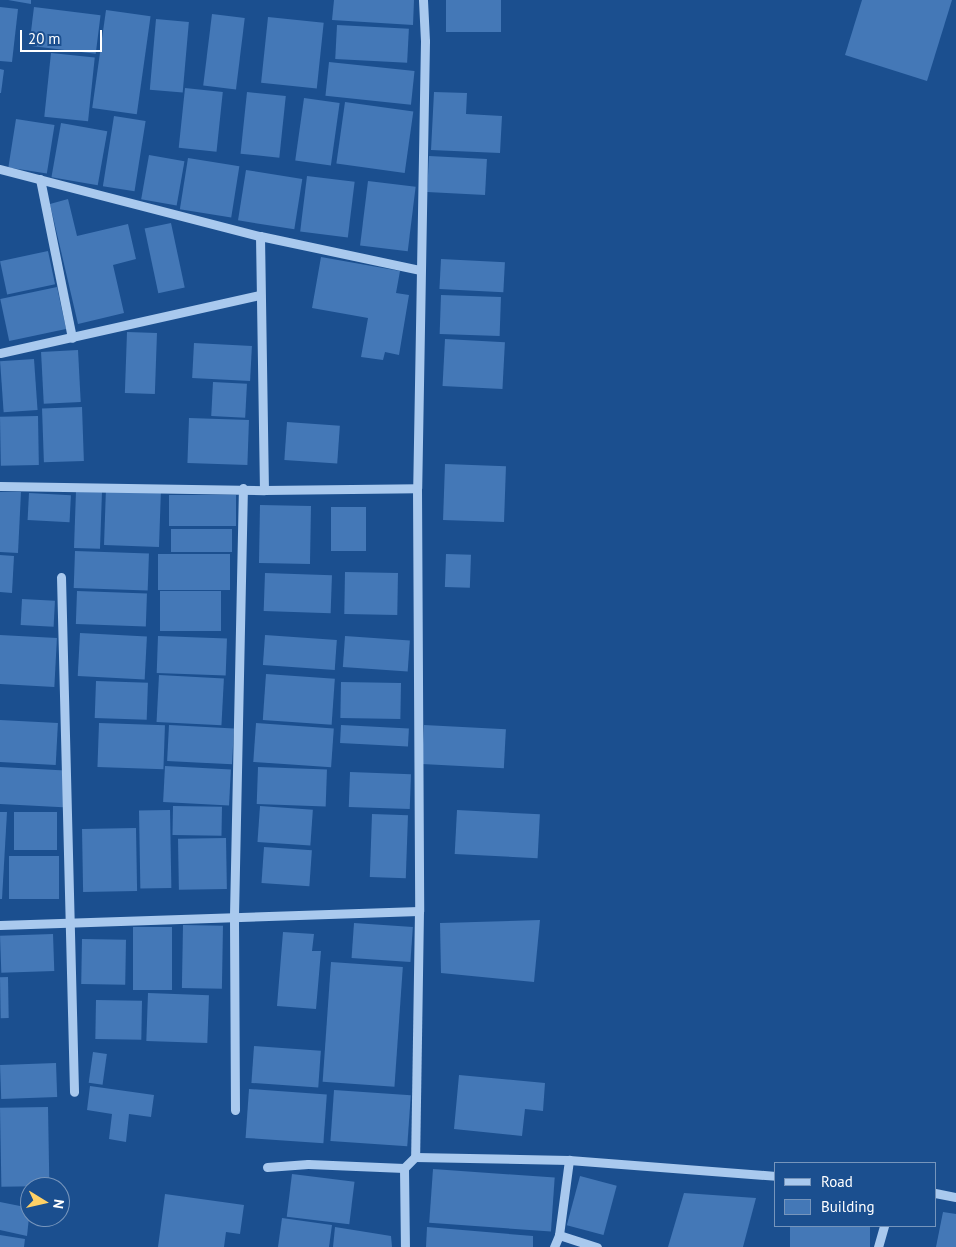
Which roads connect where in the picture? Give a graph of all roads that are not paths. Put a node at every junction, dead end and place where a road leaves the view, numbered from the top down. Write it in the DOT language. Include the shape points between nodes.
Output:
graph roads {
  1 [pos="423,0"];
  2 [pos="0,169"];
  3 [pos="40,179"];
  4 [pos="260,236"];
  5 [pos="420,270"];
  6 [pos="260,295"];
  7 [pos="72,338"];
  8 [pos="0,353"];
  9 [pos="0,486"];
  10 [pos="243,488"];
  11 [pos="417,488"];
  12 [pos="264,490"];
  13 [pos="61,576"];
  14 [pos="419,911"];
  15 [pos="234,915"];
  16 [pos="70,923"];
  17 [pos="0,925"];
  18 [pos="74,1092"];
  19 [pos="235,1110"];
  20 [pos="415,1157"];
  21 [pos="569,1160"];
  22 [pos="267,1167"];
  23 [pos="404,1168"];
  24 [pos="774,1176"];
  25 [pos="936,1193"];
  26 [pos="956,1197"];
  27 [pos="884,1227"];
  28 [pos="559,1235"];
  29 [pos="405,1247"];
  30 [pos="554,1247"];
  31 [pos="597,1247"];
  32 [pos="878,1247"];
  1 -- 5 [label="street"];
  2 -- 3 [label="street"];
  3 -- 4 [label="street"];
  3 -- 7 [label="street"];
  4 -- 5 [label="street"];
  4 -- 6 [label="street"];
  5 -- 11 [label="street"];
  6 -- 7 [label="street"];
  6 -- 12 [label="street"];
  7 -- 8 [label="street"];
  9 -- 10 [label="street"];
  10 -- 12 [label="street"];
  10 -- 15 [label="street"];
  11 -- 12 [label="street"];
  11 -- 14 [label="street"];
  13 -- 16 [label="street"];
  14 -- 15 [label="street"];
  14 -- 20 [label="street"];
  15 -- 16 [label="street"];
  15 -- 19 [label="street"];
  16 -- 17 [label="street"];
  16 -- 18 [label="street"];
  20 -- 21 [label="street"];
  20 -- 23 [label="street"];
  21 -- 24 [label="street"];
  21 -- 28 [label="street"];
  22 -- 23 [label="street" via="308,1164"];
  23 -- 29 [label="street"];
  25 -- 26 [label="street"];
  27 -- 32 [label="street"];
  28 -- 30 [label="street"];
  28 -- 31 [label="street"];
}
